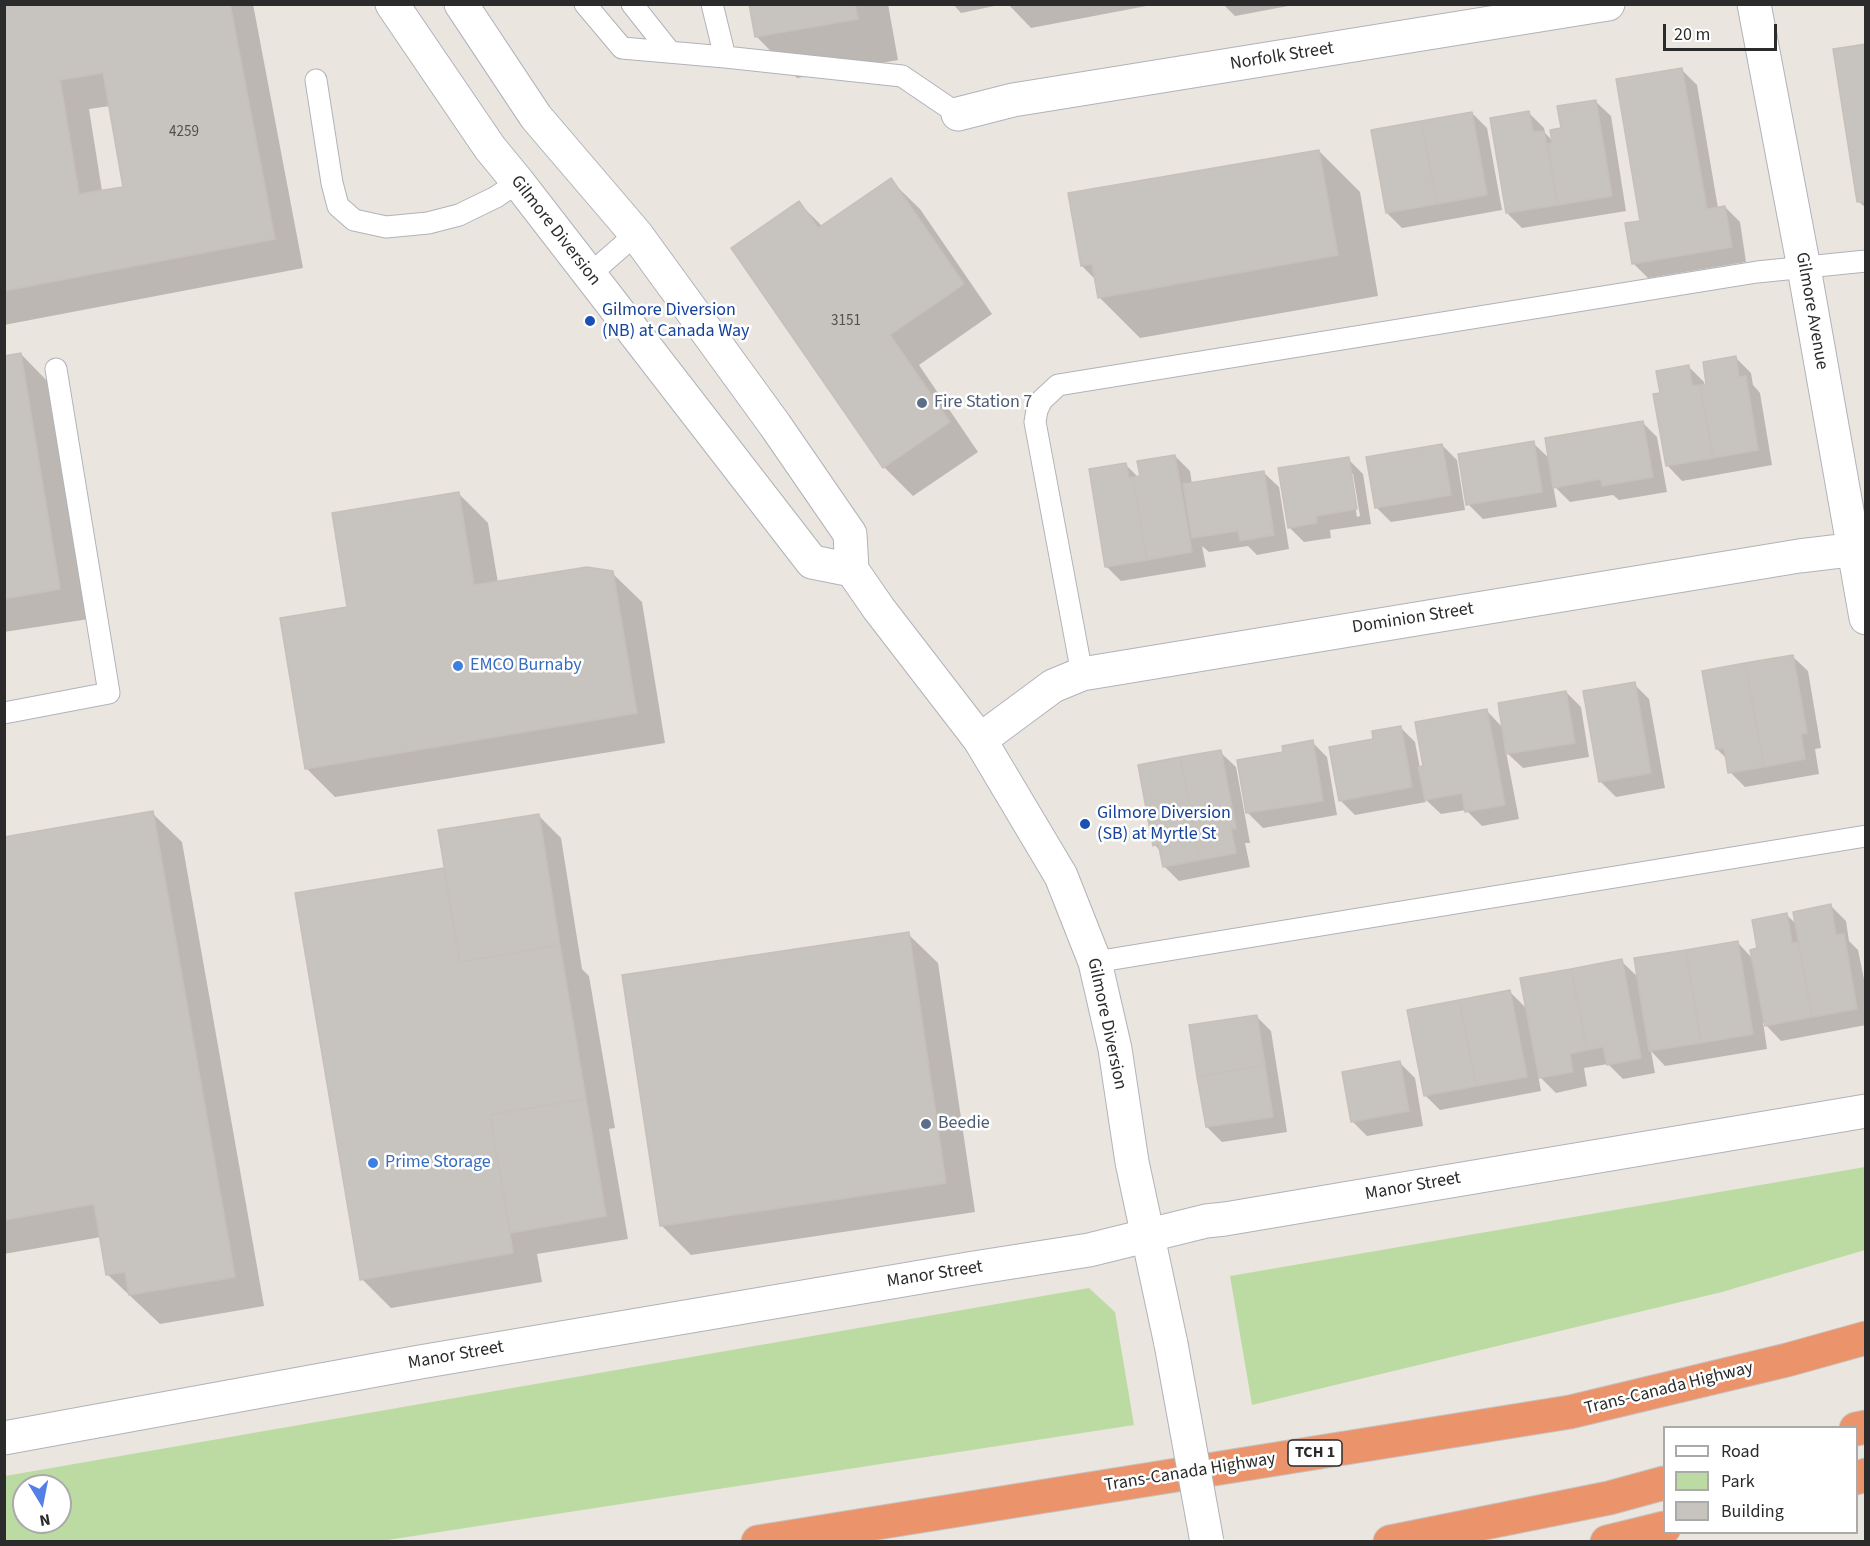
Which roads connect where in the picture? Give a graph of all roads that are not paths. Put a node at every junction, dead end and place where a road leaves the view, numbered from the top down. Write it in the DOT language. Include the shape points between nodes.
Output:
graph roads {
  1 [pos="392,4"];
  2 [pos="461,4"];
  3 [pos="585,4"];
  4 [pos="632,4"];
  5 [pos="712,4"];
  6 [pos="1608,4"];
  7 [pos="1754,4"];
  8 [pos="670,52"];
  9 [pos="725,57"];
  10 [pos="316,80"];
  11 [pos="958,114"];
  12 [pos="518,182"];
  13 [pos="636,234"];
  14 [pos="1866,261"];
  15 [pos="1804,268"];
  16 [pos="589,275"];
  17 [pos="56,369"];
  18 [pos="1859,549"];
  19 [pos="852,570"];
  20 [pos="1866,618"];
  21 [pos="1082,674"];
  22 [pos="4,713"];
  23 [pos="980,740"];
  24 [pos="1866,836"];
  25 [pos="1095,962"];
  26 [pos="1866,1111"];
  27 [pos="1147,1235"];
  28 [pos="1866,1338"];
  29 [pos="4,1438"];
  30 [pos="1663,1484"];
  31 [pos="1663,1528"];
  32 [pos="758,1542"];
  33 [pos="1207,1542"];
  34 [pos="1390,1542"];
  35 [pos="1607,1542"];
  1 -- 12 [label="street, Gilmore Diversion" via="489,148"];
  2 -- 13 [label="street" via="536,117"];
  3 -- 8 [label="lane" via="622,48"];
  4 -- 8 [label="lane"];
  5 -- 9 [label="lane"];
  6 -- 11 [label="street, Norfolk Street" via="1013,100"];
  7 -- 15 [label="street, Gilmore Avenue"];
  8 -- 9 [label="lane"];
  9 -- 11 [label="lane" via="902,76"];
  10 -- 12 [label="lane" via="338,206 354,220 386,226 428,223 459,215"];
  12 -- 16 [label="street, Gilmore Diversion"];
  13 -- 16 [label="lane"];
  13 -- 19 [label="street" via="850,534"];
  14 -- 15 [label="lane"];
  15 -- 18 [label="street, Gilmore Avenue"];
  15 -- 21 [label="lane" via="1757,272 1058,385 1042,400 1035,422"];
  16 -- 19 [label="street, Gilmore Diversion" via="812,562"];
  17 -- 22 [label="lane" via="109,693"];
  18 -- 20 [label="street, Gilmore Avenue"];
  18 -- 21 [label="street, Dominion Street" via="1787,557"];
  19 -- 23 [label="street, Gilmore Diversion"];
  21 -- 23 [label="street, Dominion Street" via="1053,686"];
  23 -- 25 [label="street, Gilmore Diversion" via="1061,876"];
  24 -- 25 [label="lane"];
  25 -- 27 [label="street, Gilmore Diversion" via="1115,1049"];
  26 -- 27 [label="street, Manor Street" via="1206,1221"];
  27 -- 29 [label="street, Manor Street" via="1089,1251 420,1362"];
  27 -- 33 [label="street, Gilmore Diversion, bridge"];
  28 -- 32 [label="highway, Trans-Canada Highway / TCH 1" via="1570,1413"];
  30 -- 34 [label="highway"];
  31 -- 35 [label="highway"];
}
